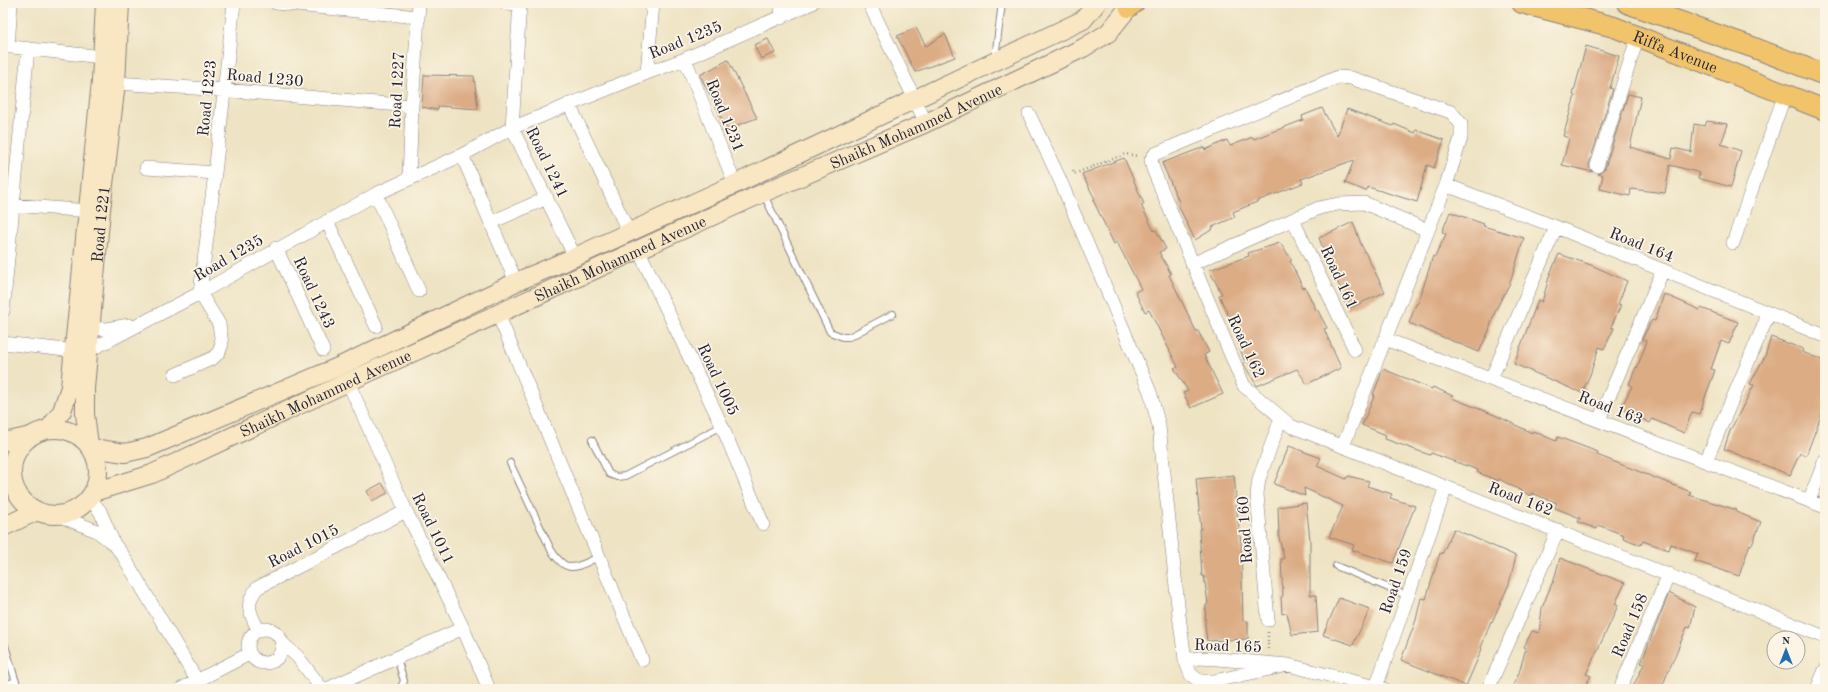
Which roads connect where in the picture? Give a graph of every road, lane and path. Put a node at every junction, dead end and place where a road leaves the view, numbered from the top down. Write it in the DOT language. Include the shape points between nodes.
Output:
graph roads {
  1 [pos="11,3"];
  2 [pos="105,3"];
  3 [pos="120,3"];
  4 [pos="234,3"];
  5 [pos="276,3"];
  6 [pos="419,3"];
  7 [pos="506,3"];
  8 [pos="653,3"];
  9 [pos="782,3"];
  10 [pos="812,3"];
  11 [pos="869,3"];
  12 [pos="1002,3"];
  13 [pos="1097,3"];
  14 [pos="1522,3"];
  15 [pos="1627,3"];
  16 [pos="520,4"];
  17 [pos="1131,4"];
  18 [pos="1645,7"];
  19 [pos="418,16"];
  20 [pos="781,18"];
  21 [pos="1638,36"];
  22 [pos="5,47"];
  23 [pos="28,49"];
  24 [pos="102,57"];
  25 [pos="685,59"];
  26 [pos="995,61"];
  27 [pos="647,73"];
  28 [pos="1825,75"];
  29 [pos="116,83"];
  30 [pos="224,90"];
  31 [pos="1785,94"];
  32 [pos="914,100"];
  33 [pos="569,104"];
  34 [pos="412,106"];
  35 [pos="1825,110"];
  36 [pos="1029,114"];
  37 [pos="926,124"];
  38 [pos="512,128"];
  39 [pos="462,155"];
  40 [pos="1151,160"];
  41 [pos="1597,166"];
  42 [pos="1071,167"];
  43 [pos="146,168"];
  44 [pos="215,173"];
  45 [pos="409,178"];
  46 [pos="735,184"];
  47 [pos="1446,185"];
  48 [pos="763,193"];
  49 [pos="376,194"];
  50 [pos="547,198"];
  51 [pos="13,205"];
  52 [pos="89,211"];
  53 [pos="1294,220"];
  54 [pos="327,221"];
  55 [pos="492,222"];
  56 [pos="1556,227"];
  57 [pos="1427,230"];
  58 [pos="629,233"];
  59 [pos="1733,243"];
  60 [pos="276,248"];
  61 [pos="639,251"];
  62 [pos="575,257"];
  63 [pos="1192,264"];
  64 [pos="1663,270"];
  65 [pos="516,282"];
  66 [pos="419,291"];
  67 [pos="200,292"];
  68 [pos="3,310"];
  69 [pos="1769,313"];
  70 [pos="498,314"];
  71 [pos="893,314"];
  72 [pos="144,321"];
  73 [pos="376,326"];
  74 [pos="84,328"];
  75 [pos="1825,336"];
  76 [pos="1385,339"];
  77 [pos="3,343"];
  78 [pos="82,350"];
  79 [pos="323,350"];
  80 [pos="1355,350"];
  81 [pos="175,375"];
  82 [pos="1491,379"];
  83 [pos="348,382"];
  84 [pos="1282,418"];
  85 [pos="1599,420"];
  86 [pos="722,426"];
  87 [pos="49,429"];
  88 [pos="31,436"];
  89 [pos="3,440"];
  90 [pos="592,440"];
  91 [pos="91,446"];
  92 [pos="1343,446"];
  93 [pos="1825,460"];
  94 [pos="1706,461"];
  95 [pos="510,463"];
  96 [pos="8,479"];
  97 [pos="1446,487"];
  98 [pos="92,495"];
  99 [pos="1809,501"];
  100 [pos="1825,507"];
  101 [pos="37,511"];
  102 [pos="406,511"];
  103 [pos="57,515"];
  104 [pos="763,524"];
  105 [pos="3,527"];
  106 [pos="1558,530"];
  107 [pos="114,544"];
  108 [pos="599,557"];
  109 [pos="1336,566"];
  110 [pos="1668,574"];
  111 [pos="1408,596"];
  112 [pos="1268,620"];
  113 [pos="463,628"];
  114 [pos="258,630"];
  115 [pos="1825,637"];
  116 [pos="3,639"];
  117 [pos="282,644"];
  118 [pos="249,654"];
  119 [pos="397,658"];
  120 [pos="642,660"];
  121 [pos="1185,660"];
  122 [pos="1268,663"];
  123 [pos="1288,665"];
  124 [pos="1825,670"];
  125 [pos="16,681"];
  126 [pos="3,685"];
  127 [pos="200,685"];
  128 [pos="1380,688"];
  129 [pos="18,689"];
  130 [pos="181,689"];
  131 [pos="322,689"];
  132 [pos="327,689"];
  133 [pos="400,689"];
  134 [pos="489,689"];
  135 [pos="1488,689"];
  136 [pos="1620,689"];
  137 [pos="1817,689"];
  1 -- 22 [label="street"];
  2 -- 24 [label="street, Road 1221"];
  3 -- 29 [label="street, Road 1221"];
  4 -- 30 [label="street, Road 1223"];
  5 -- 19 [label="street"];
  6 -- 19 [label="street, Road 1227"];
  7 -- 16 [label="street, Road 1241"];
  8 -- 27 [label="street"];
  9 -- 20 [label="street"];
  10 -- 20 [label="street, Road 1235"];
  11 -- 32 [label="street"];
  12 -- 26 [label="lane"];
  13 -- 26 [label="street, Shaikh Mohammed Avenue" via="1083,20"];
  14 -- 21 [label="main road, Riffa Avenue" via="1614,26"];
  15 -- 18 [label="main road, Riffa Avenue"];
  16 -- 38 [label="street, Road 1241"];
  17 -- 37 [label="street, Shaikh Mohammed Avenue" via="1108,33 1083,48"];
  18 -- 28 [label="main road, Riffa Avenue"];
  19 -- 34 [label="street, Road 1227"];
  20 -- 25 [label="street, Road 1235"];
  21 -- 31 [label="main road, Riffa Avenue"];
  21 -- 41 [label="street"];
  22 -- 23 [label="street"];
  23 -- 24 [label="street"];
  23 -- 51 [label="street"];
  24 -- 52 [label="street, Road 1221"];
  25 -- 27 [label="street, Road 1235"];
  25 -- 46 [label="street, Road 1231"];
  26 -- 32 [label="street, Shaikh Mohammed Avenue"];
  27 -- 33 [label="street, Road 1235"];
  29 -- 30 [label="street, Road 1230"];
  29 -- 74 [label="street, Road 1221"];
  30 -- 34 [label="street, Road 1230"];
  30 -- 44 [label="street, Road 1223"];
  31 -- 35 [label="main road, Riffa Avenue"];
  31 -- 59 [label="street"];
  32 -- 37 [label="street"];
  32 -- 46 [label="street, Shaikh Mohammed Avenue"];
  33 -- 38 [label="street, Road 1235"];
  33 -- 58 [label="street"];
  34 -- 45 [label="street, Road 1227"];
  36 -- 121 [label="street" via="1060,180 1150,392 1159,426"];
  37 -- 48 [label="street, Shaikh Mohammed Avenue"];
  38 -- 39 [label="street, Road 1235"];
  38 -- 50 [label="street, Road 1241"];
  39 -- 45 [label="street, Road 1235"];
  39 -- 55 [label="street"];
  40 -- 42 [label="path" via="1125,154 1074,174"];
  40 -- 47 [label="street" via="1155,154 1338,77 1351,78 1451,112 1461,124 1461,138"];
  40 -- 63 [label="street, Road 162"];
  43 -- 44 [label="street"];
  44 -- 67 [label="street, Road 1223"];
  45 -- 49 [label="street, Road 1235"];
  46 -- 58 [label="street, Shaikh Mohammed Avenue"];
  47 -- 56 [label="street, Road 164"];
  47 -- 57 [label="street"];
  48 -- 61 [label="street, Shaikh Mohammed Avenue"];
  48 -- 71 [label="lane" via="830,332 849,337"];
  49 -- 54 [label="street, Road 1235"];
  49 -- 66 [label="street"];
  50 -- 55 [label="street"];
  50 -- 62 [label="street, Road 1241"];
  51 -- 52 [label="street"];
  51 -- 68 [label="street"];
  52 -- 74 [label="street, Road 1221"];
  53 -- 57 [label="street" via="1319,208 1364,203"];
  53 -- 63 [label="street"];
  53 -- 80 [label="street, Road 161"];
  54 -- 60 [label="street, Road 1235"];
  54 -- 73 [label="street"];
  55 -- 65 [label="street"];
  56 -- 64 [label="street, Road 164"];
  56 -- 82 [label="street"];
  57 -- 76 [label="street"];
  58 -- 62 [label="street, Shaikh Mohammed Avenue"];
  60 -- 67 [label="street, Road 1235"];
  60 -- 79 [label="street, Road 1243"];
  61 -- 70 [label="street, Shaikh Mohammed Avenue"];
  61 -- 86 [label="street, Road 1005"];
  62 -- 65 [label="street, Shaikh Mohammed Avenue"];
  63 -- 84 [label="street, Road 162" via="1244,386"];
  64 -- 69 [label="street, Road 164"];
  64 -- 85 [label="street"];
  65 -- 91 [label="street, Shaikh Mohammed Avenue" via="338,367 147,448 125,453"];
  67 -- 72 [label="street, Road 1235"];
  67 -- 81 [label="street" via="219,324 222,344 213,358"];
  69 -- 75 [label="street, Road 164"];
  69 -- 94 [label="street"];
  70 -- 83 [label="street, Shaikh Mohammed Avenue"];
  70 -- 108 [label="street"];
  72 -- 74 [label="street, Road 1235" via="114,328"];
  72 -- 78 [label="street, Road 1235" via="107,342"];
  74 -- 78 [label="street, Road 1221"];
  76 -- 82 [label="street, Road 163"];
  76 -- 92 [label="street"];
  77 -- 78 [label="street"];
  78 -- 87 [label="street, Road 1221" via="65,403"];
  78 -- 91 [label="street, Road 1221"];
  82 -- 85 [label="street, Road 163"];
  83 -- 98 [label="street, Shaikh Mohammed Avenue" via="152,474"];
  83 -- 102 [label="street, Road 1011"];
  84 -- 92 [label="street, Road 162" via="1291,426"];
  84 -- 112 [label="street, Road 160" via="1259,479 1257,494"];
  85 -- 94 [label="street, Road 163"];
  86 -- 90 [label="lane" via="626,476 617,477 609,474"];
  86 -- 104 [label="street, Road 1005"];
  87 -- 88 [label="street"];
  87 -- 91 [label="street" via="64,429 78,435"];
  88 -- 89 [label="street"];
  88 -- 96 [label="street" via="21,445 14,457"];
  91 -- 98 [label="street" via="98,462 99,478"];
  92 -- 97 [label="street, Road 162"];
  93 -- 99 [label="street"];
  94 -- 99 [label="street, Road 163"];
  95 -- 108 [label="lane" via="557,560 573,568"];
  96 -- 101 [label="street" via="26,504"];
  97 -- 106 [label="street, Road 162"];
  97 -- 111 [label="street, Road 159"];
  98 -- 103 [label="street" via="76,511"];
  98 -- 107 [label="street"];
  99 -- 100 [label="street, Road 163"];
  101 -- 103 [label="street" via="46,515"];
  101 -- 105 [label="street"];
  102 -- 113 [label="street, Road 1011"];
  102 -- 114 [label="street, Road 1015" via="257,588 250,598 249,608"];
  103 -- 107 [label="street" via="97,531"];
  106 -- 110 [label="street, Road 162"];
  106 -- 135 [label="street"];
  107 -- 127 [label="street"];
  108 -- 120 [label="street"];
  109 -- 111 [label="lane"];
  110 -- 115 [label="street, Road 162"];
  110 -- 136 [label="street, Road 158"];
  111 -- 128 [label="street, Road 159"];
  112 -- 122 [label="path"];
  113 -- 119 [label="street"];
  113 -- 134 [label="street, Road 1011"];
  114 -- 117 [label="street" via="274,631"];
  114 -- 118 [label="street" via="248,640"];
  116 -- 125 [label="lane"];
  117 -- 118 [label="street" via="282,652 270,663 262,664"];
  117 -- 131 [label="street" via="296,656"];
  118 -- 127 [label="street"];
  119 -- 132 [label="street"];
  119 -- 133 [label="lane" via="404,681"];
  121 -- 122 [label="street, Road 165"];
  121 -- 123 [label="street, Road 165" via="1191,675 1200,681 1214,681"];
  122 -- 123 [label="street, Road 165"];
  123 -- 128 [label="street, Road 165"];
  124 -- 137 [label="street"];
  125 -- 126 [label="lane"];
  125 -- 129 [label="lane"];
  127 -- 130 [label="street"];
}
